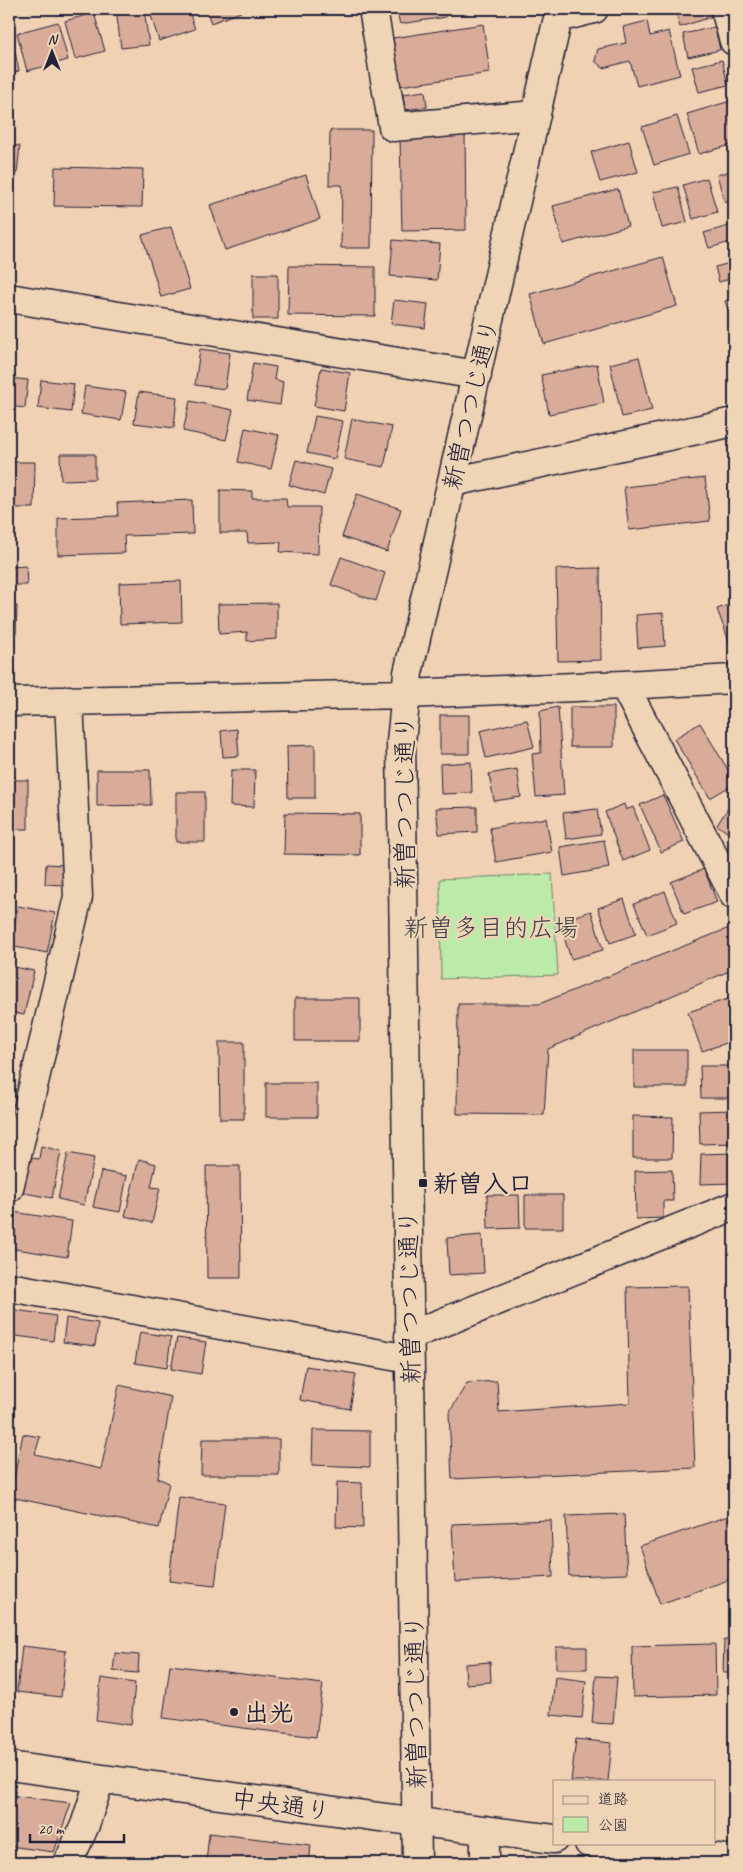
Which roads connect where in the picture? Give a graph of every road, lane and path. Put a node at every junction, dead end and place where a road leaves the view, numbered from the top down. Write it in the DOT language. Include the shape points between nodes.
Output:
graph roads {
  1 [pos="373,9"];
  2 [pos="594,9"];
  3 [pos="725,9"];
  4 [pos="559,14"];
  5 [pos="734,41"];
  6 [pos="536,115"];
  7 [pos="9,298"];
  8 [pos="476,375"];
  9 [pos="734,422"];
  10 [pos="452,482"];
  11 [pos="734,679"];
  12 [pos="624,686"];
  13 [pos="405,694"];
  14 [pos="69,700"];
  15 [pos="9,702"];
  16 [pos="734,896"];
  17 [pos="9,1188"];
  18 [pos="734,1206"];
  19 [pos="9,1287"];
  20 [pos="409,1348"];
  21 [pos="9,1766"];
  22 [pos="100,1780"];
  23 [pos="417,1822"];
  24 [pos="485,1830"];
  25 [pos="553,1839"];
  26 [pos="598,1844"];
  27 [pos="734,1860"];
  28 [pos="68,1863"];
  29 [pos="417,1863"];
  30 [pos="485,1863"];
  1 -- 6 [label="street" via="393,127"];
  2 -- 4 [label="street"];
  3 -- 5 [label="street"];
  4 -- 6 [label="street, 新曽つつじ通り"];
  6 -- 8 [label="street, 新曽つつじ通り"];
  7 -- 8 [label="street"];
  8 -- 10 [label="street, 新曽つつじ通り"];
  9 -- 10 [label="street"];
  10 -- 13 [label="street, 新曽つつじ通り"];
  11 -- 12 [label="street"];
  12 -- 13 [label="street"];
  12 -- 16 [label="street"];
  13 -- 14 [label="street"];
  13 -- 20 [label="street, 新曽つつじ通り" via="401,742"];
  14 -- 15 [label="street"];
  14 -- 17 [label="street" via="78,897"];
  18 -- 20 [label="street"];
  19 -- 20 [label="street"];
  20 -- 23 [label="street, 新曽つつじ通り"];
  21 -- 22 [label="street, 中央通り"];
  22 -- 23 [label="street, 中央通り"];
  22 -- 28 [label="street"];
  23 -- 24 [label="street, 中央通り"];
  23 -- 29 [label="street, 新曽つつじ通り"];
  24 -- 25 [label="street, 中央通り"];
  24 -- 30 [label="street"];
  26 -- 27 [label="street"];
}
